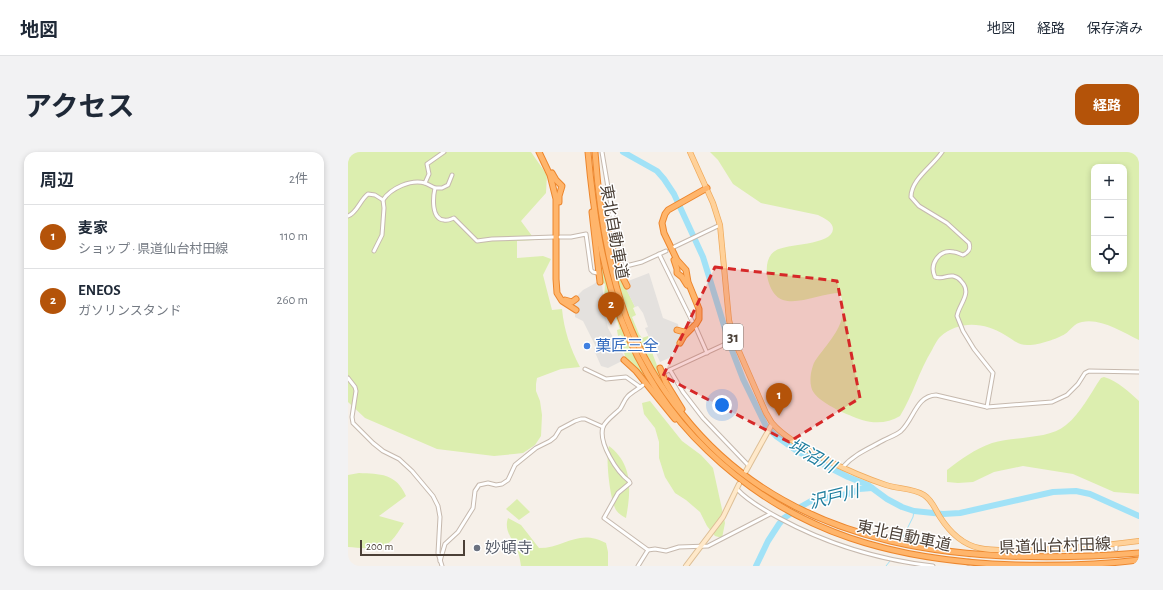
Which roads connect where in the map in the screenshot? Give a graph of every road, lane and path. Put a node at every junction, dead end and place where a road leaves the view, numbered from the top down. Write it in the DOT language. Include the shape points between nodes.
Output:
graph roads {
  1 [pos="444,152"];
  2 [pos="540,152"];
  3 [pos="588,152"];
  4 [pos="595,152"];
  5 [pos="602,152"];
  6 [pos="690,152"];
  7 [pos="942,152"];
  8 [pos="452,175"];
  9 [pos="425,183"];
  10 [pos="435,188"];
  11 [pos="707,188"];
  12 [pos="383,200"];
  13 [pos="671,207"];
  14 [pos="348,216"];
  15 [pos="720,225"];
  16 [pos="554,237"];
  17 [pos="560,237"];
  18 [pos="674,247"];
  19 [pos="374,251"];
  20 [pos="666,251"];
  21 [pos="659,254"];
  22 [pos="626,266"];
  23 [pos="621,267"];
  24 [pos="597,273"];
  25 [pos="600,282"];
  26 [pos="627,286"];
  27 [pos="576,298"];
  28 [pos="576,310"];
  29 [pos="692,321"];
  30 [pos="696,328"];
  31 [pos="677,330"];
  32 [pos="733,341"];
  33 [pos="680,343"];
  34 [pos="707,353"];
  35 [pos="624,360"];
  36 [pos="660,368"];
  37 [pos="586,369"];
  38 [pos="670,370"];
  39 [pos="665,372"];
  40 [pos="1139,372"];
  41 [pos="348,378"];
  42 [pos="987,407"];
  43 [pos="772,424"];
  44 [pos="603,427"];
  45 [pos="715,454"];
  46 [pos="749,466"];
  47 [pos="843,467"];
  48 [pos="746,471"];
  49 [pos="738,486"];
  50 [pos="770,514"];
  51 [pos="1139,541"];
  52 [pos="971,545"];
  53 [pos="701,547"];
  54 [pos="648,550"];
  55 [pos="970,552"];
  56 [pos="1139,553"];
  57 [pos="1139,560"];
  58 [pos="440,561"];
  59 [pos="442,566"];
  60 [pos="638,566"];
  61 [pos="686,566"];
  62 [pos="933,566"];
  1 -- 9 [label="street" via="427,164 429,174"];
  2 -- 27 [label="highway" via="552,174 562,185 559,196 557,284 563,299 572,302"];
  2 -- 28 [label="highway" via="550,175 556,199 557,292 562,301"];
  3 -- 25 [label="highway" via="587,169"];
  3 -- 45 [label="highway, 東北自動車道" via="599,239 621,320 656,389 689,432"];
  4 -- 26 [label="highway" via="608,233 619,270"];
  4 -- 45 [label="highway, 東北自動車道" via="605,237 615,283 627,318 642,353 661,386"];
  5 -- 22 [label="street" via="613,217"];
  6 -- 11 [label="main road, 県道仙台村田線 / 31"];
  7 -- 42 [label="street" via="917,181 911,197 919,206 947,223 969,243 967,253 942,254 932,268 935,277 942,279 954,276 959,278 965,287 965,298 957,316 974,349 993,373"];
  8 -- 10 [label="street" via="448,185"];
  9 -- 10 [label="street"];
  9 -- 12 [label="street" via="416,182 398,187"];
  10 -- 16 [label="street" via="436,215 444,220 454,218 477,242 492,239"];
  11 -- 13 [label="highway"];
  11 -- 15 [label="main road, 県道仙台村田線 / 31"];
  12 -- 14 [label="street" via="368,194"];
  12 -- 19 [label="street" via="382,235"];
  13 -- 31 [label="highway" via="661,216 659,227 677,273 684,280 694,300 697,314 688,331"];
  13 -- 33 [label="highway" via="663,219 663,230 677,260 686,270 700,314 696,324"];
  15 -- 18 [label="street"];
  15 -- 32 [label="main road, 県道仙台村田線 / 31"];
  17 -- 24 [label="street" via="586,234 591,270"];
  20 -- 21 [label="street"];
  21 -- 22 [label="street"];
  21 -- 29 [label="street"];
  22 -- 23 [label="street"];
  30 -- 34 [label="street"];
  32 -- 34 [label="street"];
  32 -- 43 [label="main road, 県道仙台村田線 / 31"];
  34 -- 38 [label="street"];
  35 -- 45 [label="highway" via="700,446"];
  36 -- 45 [label="highway" via="680,407 709,441"];
  37 -- 44 [label="street" via="606,379 626,377 641,386 626,398 621,408"];
  38 -- 39 [label="street"];
  38 -- 46 [label="street" via="703,418"];
  40 -- 42 [label="street" via="1090,371 1085,373 1067,395 1056,402"];
  41 -- 58 [label="street" via="356,391 353,423 383,451 399,459 433,496 440,517"];
  42 -- 47 [label="street" via="930,395 922,400 908,423 899,432 860,453"];
  43 -- 46 [label="main road"];
  43 -- 47 [label="main road, 県道仙台村田線 / 31" via="804,448"];
  44 -- 54 [label="street" via="603,439 611,458 616,468 630,483 618,494 604,518"];
  44 -- 58 [label="street" via="585,420 575,421 560,429 550,441 536,448 515,465 508,480 502,484 488,483 479,486 475,492 473,508 458,532 445,544"];
  45 -- 56 [label="highway, 東北自動車道" via="792,507 869,539 939,553 988,558 1043,560"];
  45 -- 57 [label="highway, 東北自動車道" via="749,486 786,511 825,529 869,544 928,558 982,564 1032,566"];
  46 -- 48 [label="main road"];
  47 -- 52 [label="main road, 県道仙台村田線 / 31" via="883,484 920,492 954,535"];
  49 -- 50 [label="street" via="741,493"];
  49 -- 53 [label="main road" via="723,517"];
  50 -- 53 [label="street" via="708,546"];
  50 -- 62 [label="street" via="821,538 861,552 907,563"];
  51 -- 52 [label="main road, 県道仙台村田線 / 31" via="1116,547 1045,550 986,549"];
  52 -- 55 [label="street"];
  53 -- 54 [label="street" via="679,547 666,551"];
  53 -- 61 [label="main road"];
  54 -- 60 [label="street"];
  58 -- 59 [label="street"];
}
